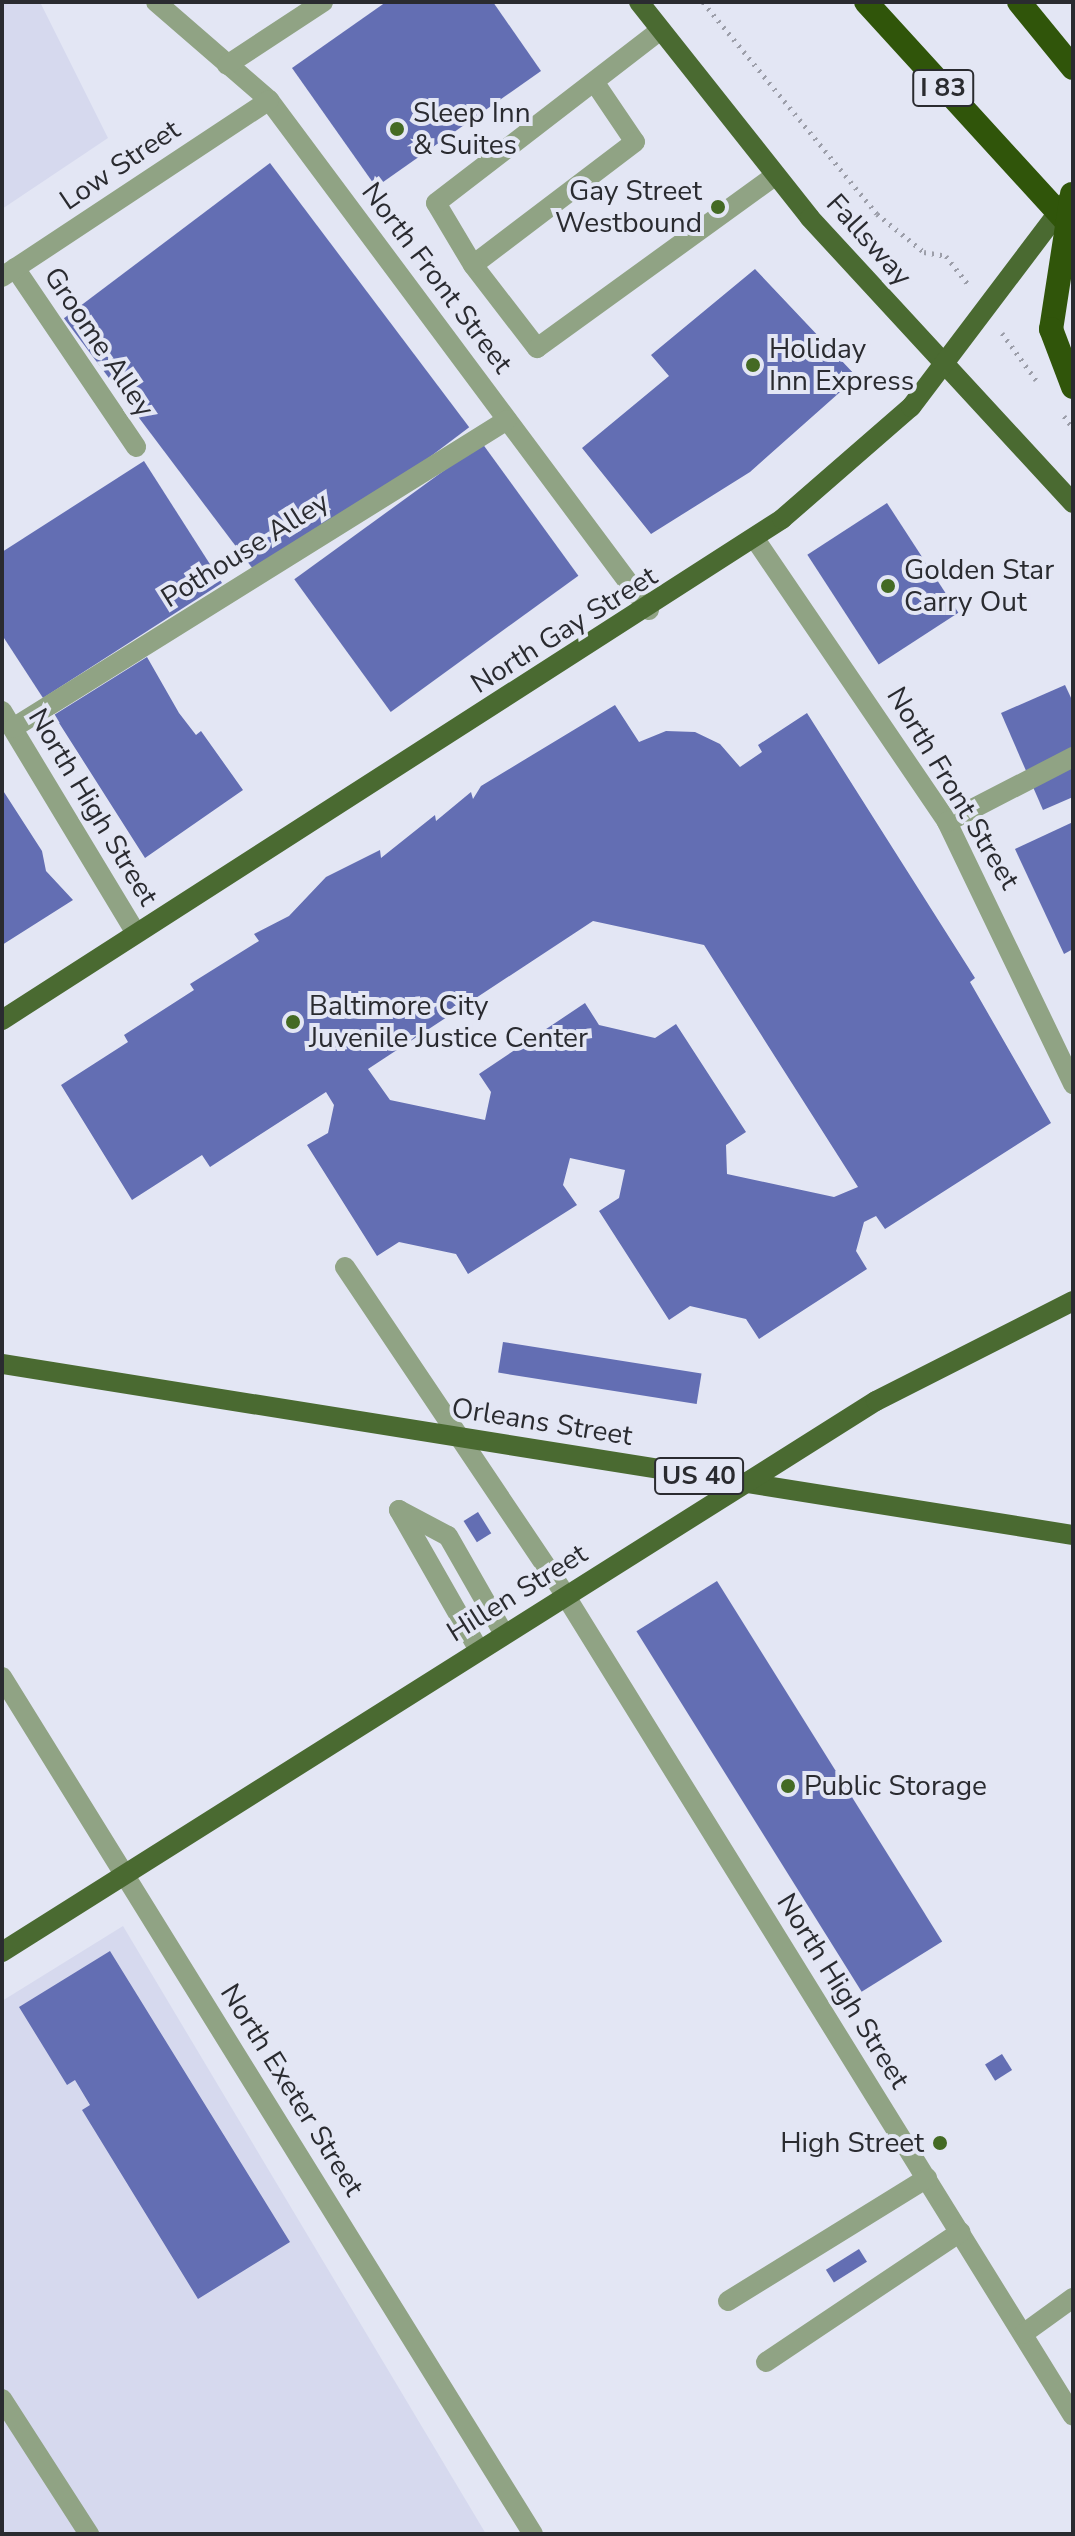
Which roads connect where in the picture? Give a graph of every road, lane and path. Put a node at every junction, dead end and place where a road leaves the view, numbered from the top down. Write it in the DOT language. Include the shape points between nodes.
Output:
graph roads {
  1 [pos="156,2"];
  2 [pos="323,2"];
  3 [pos="639,2"];
  4 [pos="703,2"];
  5 [pos="866,2"];
  6 [pos="1019,2"];
  7 [pos="659,31"];
  8 [pos="227,65"];
  9 [pos="1073,68"];
  10 [pos="595,83"];
  11 [pos="269,100"];
  12 [pos="775,176"];
  13 [pos="1072,193"];
  14 [pos="1073,229"];
  15 [pos="473,265"];
  16 [pos="955,265"];
  17 [pos="8,272"];
  18 [pos="945,365"];
  19 [pos="1073,387"];
  20 [pos="507,420"];
  21 [pos="136,447"];
  22 [pos="1073,503"];
  23 [pos="755,539"];
  24 [pos="649,610"];
  25 [pos="7,719"];
  26 [pos="1073,757"];
  27 [pos="947,822"];
  28 [pos="136,933"];
  29 [pos="2,1020"];
  30 [pos="1073,1084"];
  31 [pos="345,1267"];
  32 [pos="1073,1301"];
  33 [pos="2,1364"];
  34 [pos="1073,1535"];
  35 [pos="565,1595"];
  36 [pos="504,1634"];
  37 [pos="479,1650"];
  38 [pos="2,1677"];
  39 [pos="125,1874"];
  40 [pos="2,1952"];
  41 [pos="927,2178"];
  42 [pos="960,2232"];
  43 [pos="728,2301"];
  44 [pos="1070,2306"];
  45 [pos="1023,2334"];
  46 [pos="766,2362"];
  47 [pos="2,2399"];
  48 [pos="1073,2416"];
  49 [pos="89,2534"];
  50 [pos="533,2534"];
  1 -- 8 [label="street, North Front Street"];
  2 -- 8 [label="street"];
  3 -- 7 [label="main road, Fallsway"];
  4 -- 16 [label="path" via="877,214 924,252"];
  5 -- 14 [label="highway, I 83"];
  6 -- 9 [label="highway"];
  7 -- 10 [label="street"];
  7 -- 12 [label="main road, Fallsway"];
  8 -- 11 [label="street, North Front Street"];
  10 -- 15 [label="street" via="436,203"];
  10 -- 15 [label="street" via="635,142"];
  11 -- 17 [label="street, Low Street"];
  11 -- 20 [label="street, North Front Street"];
  12 -- 15 [label="street" via="537,348"];
  12 -- 18 [label="main road, Fallsway"];
  13 -- 18 [label="main road, North Gay Street"];
  13 -- 19 [label="highway" via="1051,329"];
  17 -- 21 [label="street, Groome Alley"];
  18 -- 22 [label="main road, Fallsway"];
  18 -- 23 [label="main road, North Gay Street" via="886,431"];
  20 -- 24 [label="street, North Front Street"];
  20 -- 25 [label="street, Pothouse Alley"];
  23 -- 24 [label="main road, North Gay Street"];
  23 -- 27 [label="street, North Front Street"];
  24 -- 28 [label="main road, North Gay Street"];
  25 -- 28 [label="street, North High Street"];
  26 -- 27 [label="street"];
  27 -- 30 [label="street, North Front Street"];
  28 -- 29 [label="main road, North Gay Street"];
  31 -- 35 [label="street, North High Street"];
  32 -- 35 [label="main road, Hillen Street" via="876,1401"];
  33 -- 34 [label="main road, Orleans Street / US 40"];
  35 -- 36 [label="main road, Hillen Street"];
  35 -- 41 [label="street, North High Street"];
  36 -- 37 [label="main road, Hillen Street"];
  36 -- 37 [label="street" via="448,1536 399,1510"];
  37 -- 39 [label="main road, Hillen Street"];
  38 -- 39 [label="street, North Exeter Street"];
  39 -- 40 [label="main road, Hillen Street"];
  39 -- 50 [label="street, North Exeter Street"];
  41 -- 42 [label="street, North High Street"];
  41 -- 43 [label="street"];
  42 -- 45 [label="street, North High Street"];
  42 -- 46 [label="street"];
  44 -- 45 [label="street"];
  45 -- 48 [label="street, North High Street"];
  47 -- 49 [label="street"];
}
